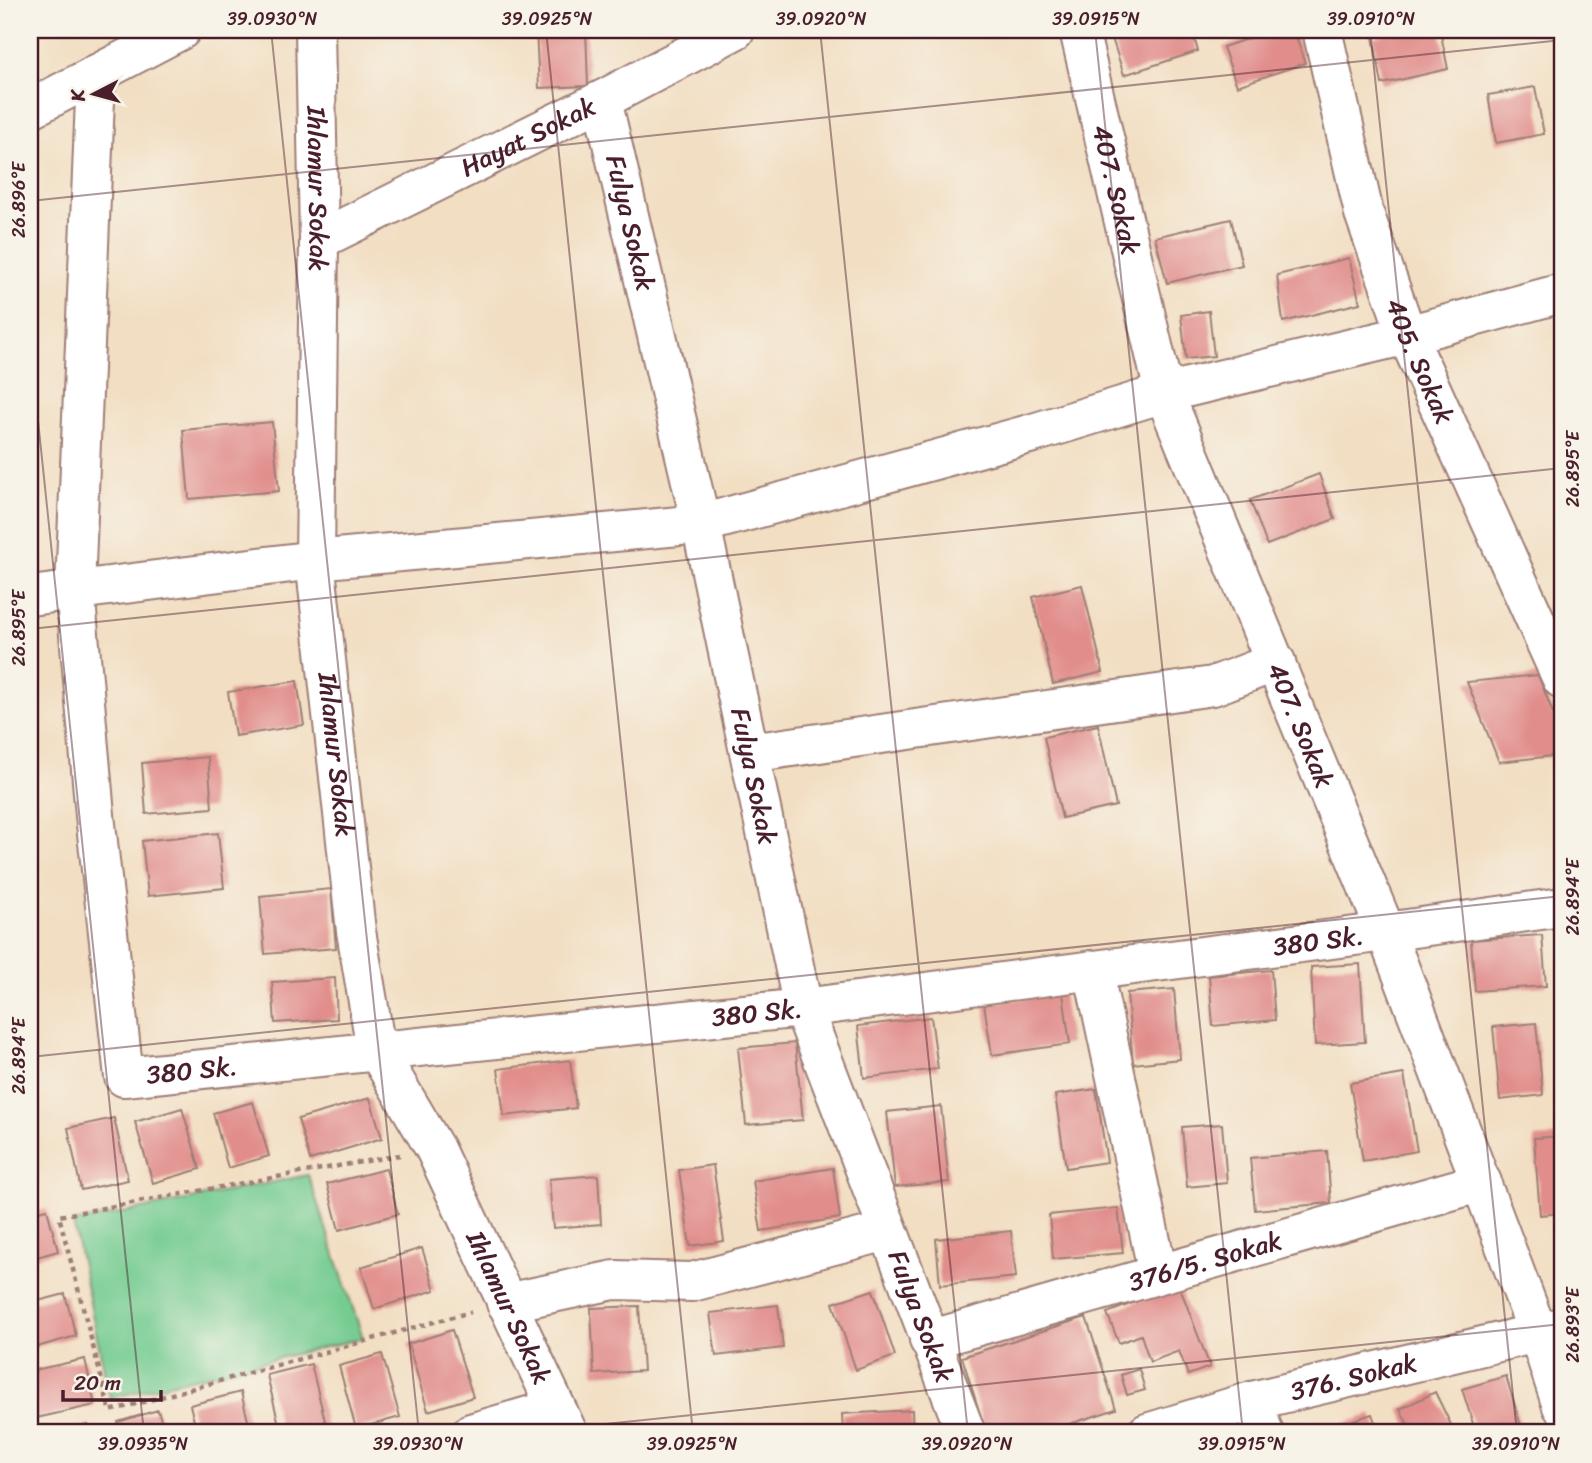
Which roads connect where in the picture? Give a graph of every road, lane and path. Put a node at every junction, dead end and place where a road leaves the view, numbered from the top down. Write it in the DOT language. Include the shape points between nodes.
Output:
graph roads {
  1 [pos="181,30"];
  2 [pos="315,30"];
  3 [pos="735,30"];
  4 [pos="1079,30"];
  5 [pos="1322,30"];
  6 [pos="96,74"];
  7 [pos="602,100"];
  8 [pos="30,109"];
  9 [pos="319,240"];
  10 [pos="1562,293"];
  11 [pos="1407,335"];
  12 [pos="1164,393"];
  13 [pos="701,524"];
  14 [pos="315,560"];
  15 [pos="75,589"];
  16 [pos="30,596"];
  17 [pos="1276,662"];
  18 [pos="1562,679"];
  19 [pos="750,752"];
  20 [pos="1562,907"];
  21 [pos="1387,932"];
  22 [pos="1093,970"];
  23 [pos="803,1008"];
  24 [pos="376,1049"];
  25 [pos="435,1149"];
  26 [pos="1482,1182"];
  27 [pos="887,1231"];
  28 [pos="1158,1275"];
  29 [pos="506,1303"];
  30 [pos="1550,1330"];
  31 [pos="929,1340"];
  32 [pos="1562,1406"];
  33 [pos="1258,1417"];
  34 [pos="562,1420"];
  35 [pos="471,1433"];
  36 [pos="966,1433"];
  37 [pos="1147,1433"];
  1 -- 6 [label="street"];
  2 -- 9 [label="street, Ihlamur Sokak"];
  3 -- 7 [label="street, Hayat Sokak"];
  4 -- 12 [label="street, 407. Sokak"];
  5 -- 11 [label="street, 405. Sokak" via="1364,214"];
  6 -- 8 [label="street"];
  6 -- 15 [label="street"];
  7 -- 9 [label="street, Hayat Sokak"];
  7 -- 13 [label="street, Fulya Sokak"];
  9 -- 14 [label="street, Ihlamur Sokak"];
  10 -- 11 [label="street"];
  11 -- 12 [label="street"];
  11 -- 18 [label="street, 405. Sokak"];
  12 -- 13 [label="street"];
  12 -- 17 [label="street, 407. Sokak"];
  13 -- 14 [label="street"];
  13 -- 19 [label="street, Fulya Sokak"];
  14 -- 15 [label="street"];
  14 -- 24 [label="street, Ihlamur Sokak" via="356,931"];
  15 -- 16 [label="street"];
  15 -- 24 [label="street, 380 Sk." via="124,1077"];
  17 -- 19 [label="street" via="1213,686"];
  17 -- 21 [label="street, 407. Sokak"];
  19 -- 23 [label="street, Fulya Sokak"];
  20 -- 21 [label="street, 380 Sk."];
  21 -- 22 [label="street, 380 Sk."];
  21 -- 26 [label="street, 407. Sokak"];
  22 -- 23 [label="street, 380 Sk."];
  22 -- 28 [label="street"];
  23 -- 24 [label="street, 380 Sk."];
  23 -- 27 [label="street, Fulya Sokak"];
  24 -- 25 [label="street, Ihlamur Sokak"];
  25 -- 29 [label="street, Ihlamur Sokak"];
  25 -- 29 [label="path" via="59,1216 110,1411"];
  26 -- 28 [label="street, 376/5. Sokak"];
  26 -- 30 [label="street, 407. Sokak"];
  27 -- 29 [label="street" via="692,1282 614,1280"];
  27 -- 31 [label="street, Fulya Sokak"];
  28 -- 31 [label="street, 376/5. Sokak"];
  29 -- 34 [label="street, Ihlamur Sokak"];
  30 -- 32 [label="street, 407. Sokak"];
  30 -- 33 [label="street, 376. Sokak"];
  31 -- 36 [label="street, Fulya Sokak"];
  33 -- 37 [label="street, 376. Sokak"];
  34 -- 35 [label="street"];
}
